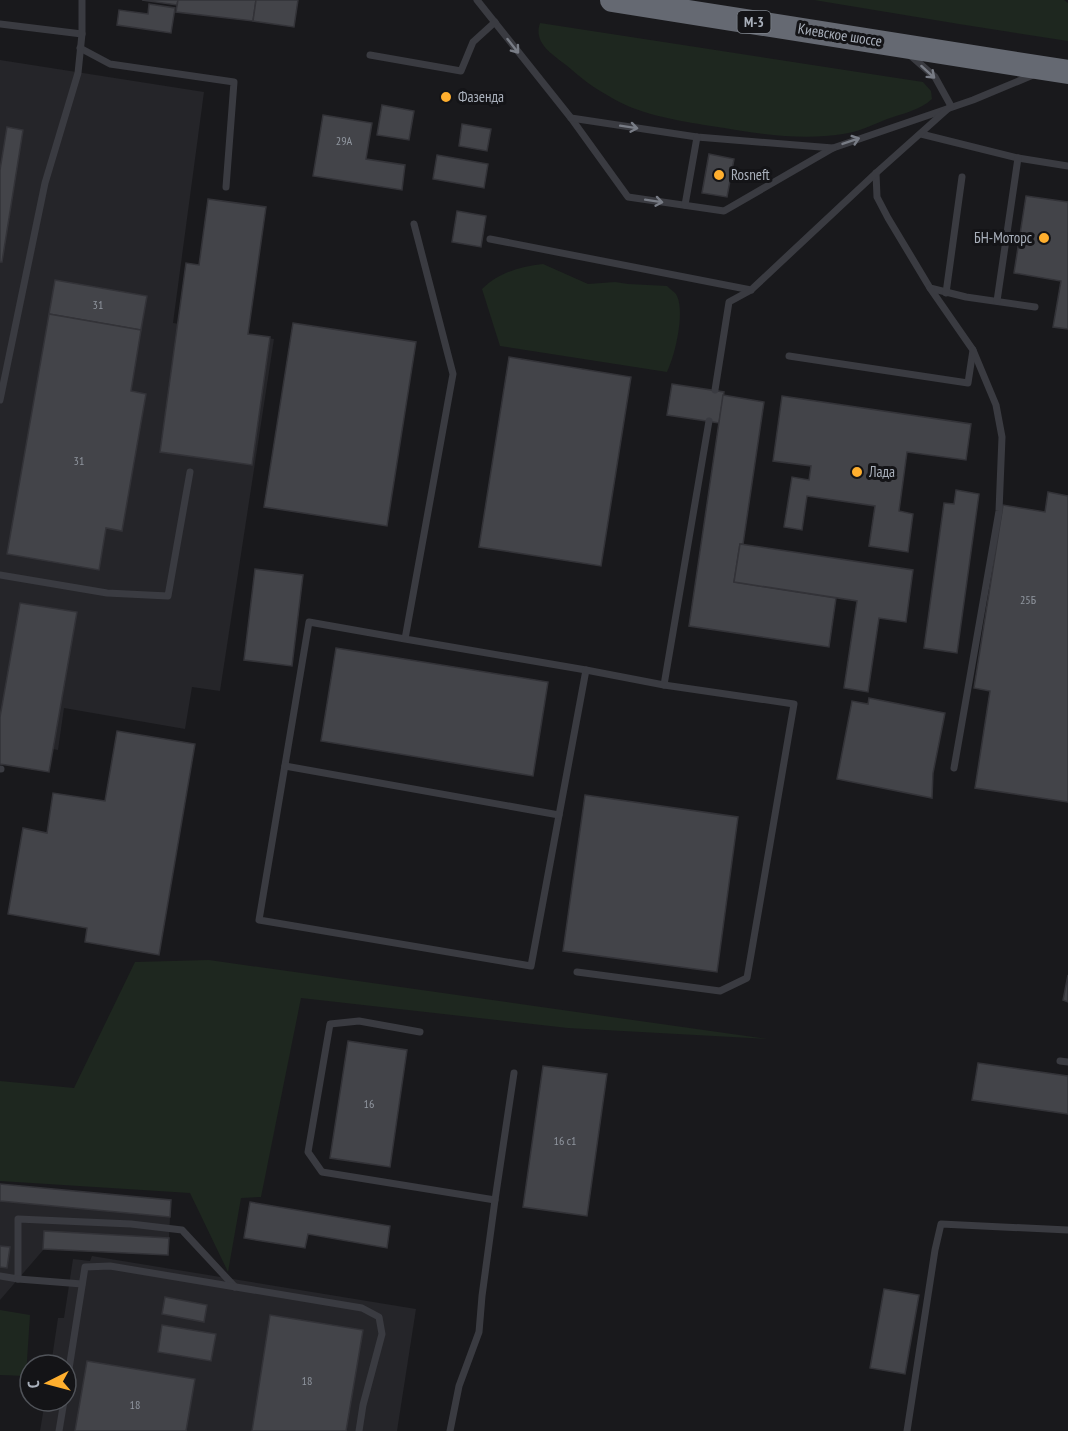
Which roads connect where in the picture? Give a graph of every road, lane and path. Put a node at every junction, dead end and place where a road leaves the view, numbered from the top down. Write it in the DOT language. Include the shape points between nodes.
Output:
graph roads {
  1 [pos="82,0"];
  2 [pos="477,0"];
  3 [pos="612,0"];
  4 [pos="495,22"];
  5 [pos="0,24"];
  6 [pos="82,34"];
  7 [pos="896,44"];
  8 [pos="80,48"];
  9 [pos="370,55"];
  10 [pos="1058,70"];
  11 [pos="951,106"];
  12 [pos="571,118"];
  13 [pos="921,134"];
  14 [pos="697,137"];
  15 [pos="833,148"];
  16 [pos="1018,158"];
  17 [pos="1068,166"];
  18 [pos="876,173"];
  19 [pos="962,177"];
  20 [pos="226,187"];
  21 [pos="685,205"];
  22 [pos="414,224"];
  23 [pos="490,239"];
  24 [pos="930,288"];
  25 [pos="751,290"];
  26 [pos="946,293"];
  27 [pos="997,301"];
  28 [pos="1035,307"];
  29 [pos="973,350"];
  30 [pos="789,356"];
  31 [pos="715,390"];
  32 [pos="0,400"];
  33 [pos="709,421"];
  34 [pos="190,472"];
  35 [pos="0,575"];
  36 [pos="405,639"];
  37 [pos="586,670"];
  38 [pos="664,685"];
  39 [pos="285,766"];
  40 [pos="954,768"];
  41 [pos="560,814"];
  42 [pos="577,972"];
  43 [pos="420,1032"];
  44 [pos="514,1072"];
  45 [pos="495,1200"];
  46 [pos="1068,1230"];
  47 [pos="0,1276"];
  48 [pos="18,1279"];
  49 [pos="82,1284"];
  50 [pos="235,1287"];
  51 [pos="71,1353"];
  52 [pos="62,1413"];
  53 [pos="59,1431"];
  54 [pos="359,1431"];
  55 [pos="450,1431"];
  56 [pos="907,1431"];
  1 -- 6 [label="lane"];
  2 -- 4 [label="lane"];
  3 -- 7 [label="highway, Киевское шоссе / М-3"];
  4 -- 9 [label="lane" via="472,42 461,71"];
  4 -- 12 [label="lane, one-way"];
  5 -- 6 [label="lane"];
  6 -- 8 [label="lane"];
  7 -- 10 [label="highway, Киевское шоссе / М-3"];
  7 -- 11 [label="lane, one-way" via="936,77"];
  8 -- 20 [label="lane" via="110,64 234,82"];
  8 -- 32 [label="lane" via="78,73 45,183"];
  10 -- 11 [label="lane"];
  11 -- 13 [label="lane"];
  15 -- 11 [label="lane, one-way"];
  12 -- 14 [label="lane, one-way"];
  12 -- 21 [label="lane, one-way" via="627,197"];
  13 -- 16 [label="lane"];
  13 -- 18 [label="lane"];
  14 -- 15 [label="lane"];
  14 -- 21 [label="lane"];
  15 -- 21 [label="lane" via="724,211"];
  16 -- 17 [label="lane"];
  16 -- 27 [label="lane"];
  18 -- 24 [label="lane" via="877,198"];
  18 -- 25 [label="lane"];
  19 -- 26 [label="lane"];
  22 -- 36 [label="lane" via="453,374"];
  23 -- 25 [label="lane"];
  24 -- 26 [label="lane"];
  24 -- 29 [label="lane"];
  25 -- 31 [label="lane" via="729,302"];
  26 -- 27 [label="lane"];
  27 -- 28 [label="lane"];
  29 -- 30 [label="lane" via="968,383"];
  29 -- 40 [label="lane" via="996,405 1002,437 999,511"];
  33 -- 38 [label="lane"];
  34 -- 35 [label="lane" via="168,596 107,592"];
  36 -- 37 [label="lane"];
  36 -- 39 [label="lane" via="309,622"];
  37 -- 38 [label="lane"];
  37 -- 41 [label="lane"];
  38 -- 42 [label="lane" via="794,704 747,978 720,991"];
  39 -- 41 [label="lane"];
  39 -- 41 [label="lane" via="260,920 271,922 531,966"];
  43 -- 45 [label="lane" via="359,1021 330,1024 308,1152 322,1172"];
  44 -- 45 [label="lane"];
  45 -- 55 [label="lane" via="478,1332 459,1386"];
  46 -- 56 [label="lane" via="941,1224"];
  47 -- 48 [label="lane"];
  48 -- 49 [label="lane"];
  48 -- 50 [label="lane" via="18,1219 182,1230"];
  49 -- 50 [label="lane" via="85,1267 110,1266"];
  49 -- 51 [label="lane"];
  50 -- 54 [label="lane" via="362,1308 379,1317 381,1334"];
  52 -- 53 [label="lane"];
}
